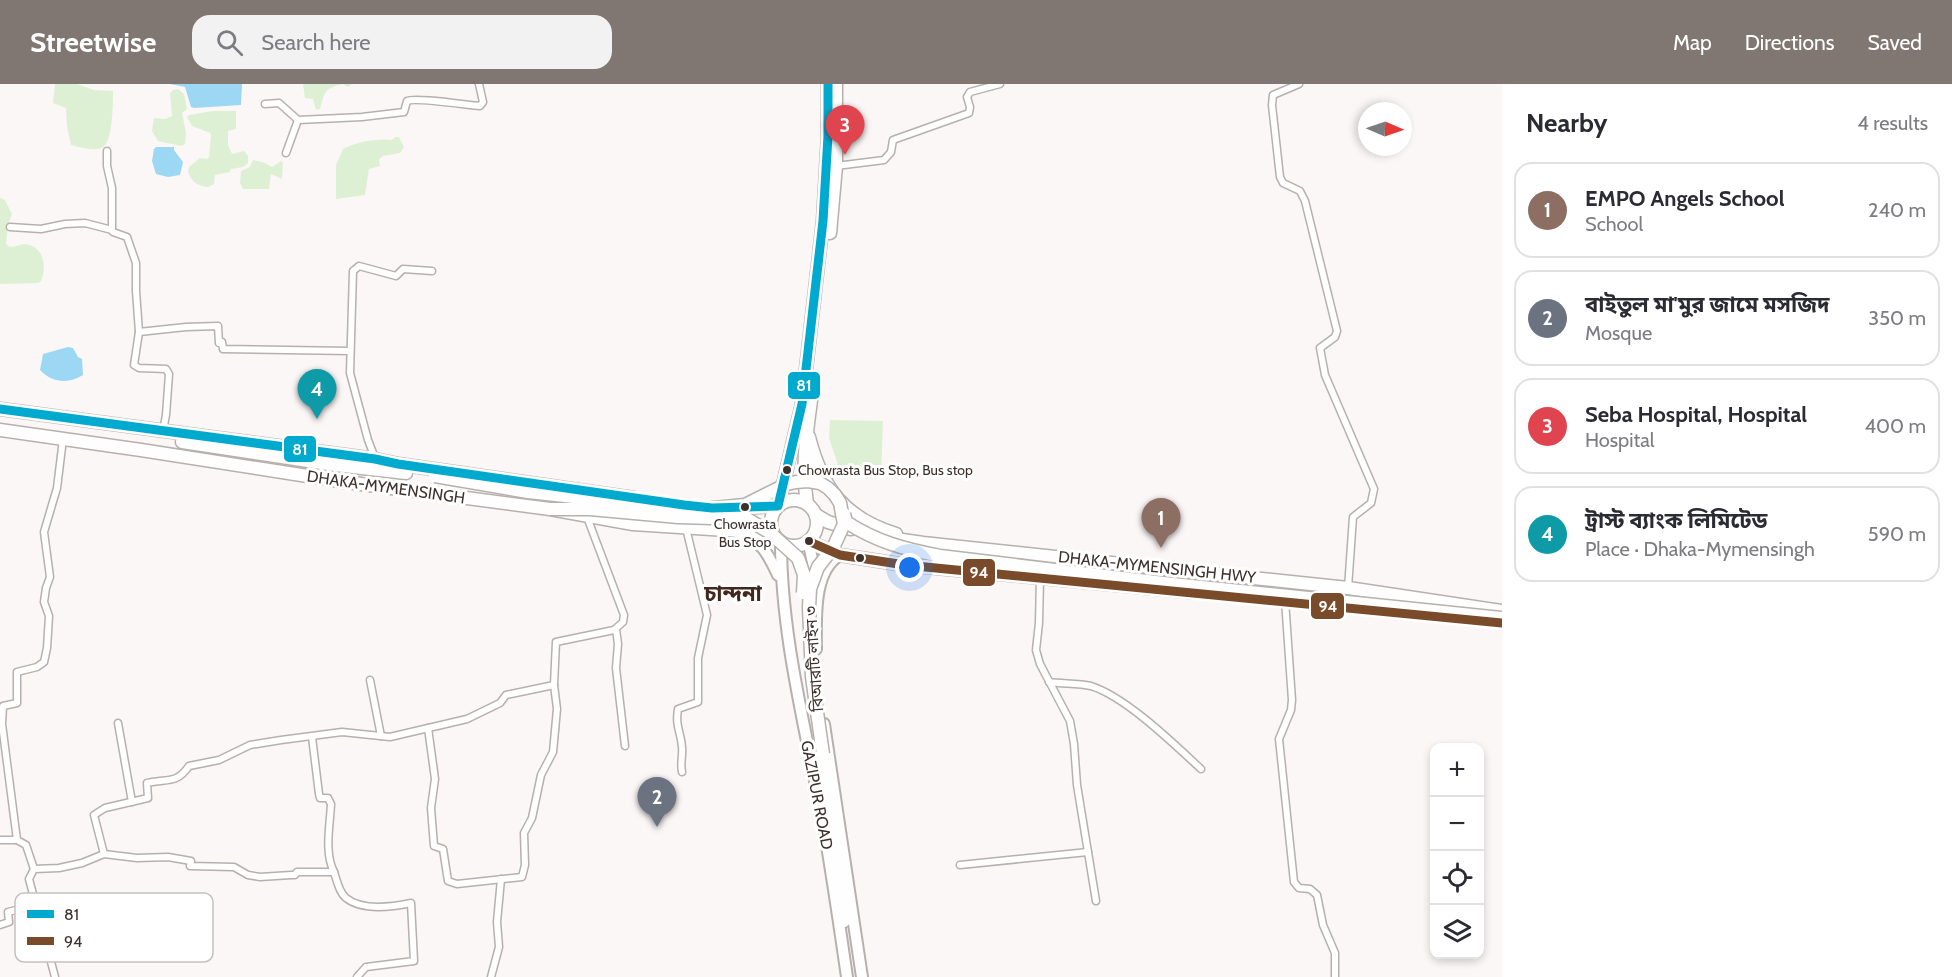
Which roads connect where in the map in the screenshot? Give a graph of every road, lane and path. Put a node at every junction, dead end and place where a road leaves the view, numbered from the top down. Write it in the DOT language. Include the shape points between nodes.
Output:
graph roads {
  1 [pos="479,84"];
  2 [pos="828,84"];
  3 [pos="836,84"];
  4 [pos="1000,84"];
  5 [pos="1299,84"];
  6 [pos="265,104"];
  7 [pos="298,120"];
  8 [pos="107,151"];
  9 [pos="286,153"];
  10 [pos="836,166"];
  11 [pos="10,227"];
  12 [pos="112,230"];
  13 [pos="432,271"];
  14 [pos="139,332"];
  15 [pos="350,351"];
  16 [pos="0,409"];
  17 [pos="0,416"];
  18 [pos="0,430"];
  19 [pos="808,430"];
  20 [pos="162,431"];
  21 [pos="63,439"];
  22 [pos="375,459"];
  23 [pos="398,464"];
  24 [pos="420,474"];
  25 [pos="807,504"];
  26 [pos="778,506"];
  27 [pos="550,509"];
  28 [pos="842,510"];
  29 [pos="816,515"];
  30 [pos="587,517"];
  31 [pos="686,528"];
  32 [pos="723,530"];
  33 [pos="777,538"];
  34 [pos="808,541"];
  35 [pos="923,543"];
  36 [pos="840,555"];
  37 [pos="1040,577"];
  38 [pos="781,580"];
  39 [pos="1348,588"];
  40 [pos="818,596"];
  41 [pos="1285,600"];
  42 [pos="1502,611"];
  43 [pos="1502,618"];
  44 [pos="1502,623"];
  45 [pos="615,628"];
  46 [pos="370,680"];
  47 [pos="1049,682"];
  48 [pos="554,685"];
  49 [pos="1,706"];
  50 [pos="118,723"];
  51 [pos="428,728"];
  52 [pos="381,736"];
  53 [pos="312,737"];
  54 [pos="625,746"];
  55 [pos="820,755"];
  56 [pos="1201,769"];
  57 [pos="682,772"];
  58 [pos="132,802"];
  59 [pos="0,840"];
  60 [pos="17,840"];
  61 [pos="1088,852"];
  62 [pos="104,854"];
  63 [pos="960,865"];
  64 [pos="34,869"];
  65 [pos="334,872"];
  66 [pos="501,879"];
  67 [pos="33,893"];
  68 [pos="1096,901"];
  69 [pos="15,910"];
  70 [pos="848,921"];
  71 [pos="0,925"];
  72 [pos="52,962"];
  73 [pos="56,977"];
  74 [pos="357,977"];
  75 [pos="491,977"];
  76 [pos="847,977"];
  77 [pos="853,977"];
  78 [pos="862,977"];
  79 [pos="1335,977"];
  1 -- 7 [label="street" via="483,102 480,106 414,98 407,100 404,112"];
  2 -- 26 [label="highway" via="823,221 805,382"];
  3 -- 10 [label="highway"];
  4 -- 10 [label="street" via="970,92 969,113 893,140 891,152 884,160"];
  5 -- 39 [label="street" via="1273,95 1280,177 1283,183 1300,191 1305,201 1337,331 1320,348 1322,363 1374,489 1371,502 1353,517"];
  6 -- 7 [label="street" via="279,103"];
  7 -- 9 [label="street"];
  8 -- 12 [label="street"];
  10 -- 19 [label="highway"];
  11 -- 12 [label="street" via="41,229 85,223"];
  12 -- 14 [label="street" via="127,237 136,263"];
  13 -- 15 [label="street" via="403,269 396,276 354,268"];
  14 -- 15 [label="street" via="218,326 223,349"];
  14 -- 20 [label="street" via="134,365 166,369 170,375"];
  15 -- 22 [label="street" via="350,373"];
  16 -- 20 [label="highway, DHAKA-MYMENSINGH"];
  17 -- 24 [label="highway"];
  18 -- 21 [label="highway, DHAKA-MYMENSINGH"];
  19 -- 25 [label="highway" via="803,462"];
  19 -- 35 [label="highway" via="822,476 849,509 877,527"];
  20 -- 22 [label="highway, DHAKA-MYMENSINGH"];
  21 -- 27 [label="highway, DHAKA-MYMENSINGH"];
  21 -- 49 [label="street" via="57,488 44,532 50,577 44,602 50,615 44,662 17,672 17,703"];
  22 -- 23 [label="highway, DHAKA-MYMENSINGH"];
  23 -- 24 [label="highway"];
  23 -- 26 [label="highway, DHAKA-MYMENSINGH" via="684,505"];
  24 -- 28 [label="highway, bridge" via="528,492 693,510 745,505 787,484 808,481 820,483 835,495"];
  25 -- 26 [label="highway, DHAKA-MYMENSINGH" via="796,500"];
  25 -- 29 [label="highway"];
  26 -- 33 [label="highway" via="771,519"];
  27 -- 30 [label="highway, DHAKA-MYMENSINGH"];
  27 -- 55 [label="highway, বিআরটি লাইন ৩, bridge" via="747,519 793,552 803,567 806,677"];
  28 -- 43 [label="highway, bridge" via="846,522 874,539 940,556"];
  28 -- 55 [label="highway, বিআরটি লাইন ৩, bridge" via="844,524 840,537 818,567 810,589 809,636"];
  29 -- 34 [label="highway" via="816,529"];
  29 -- 35 [label="highway, DHAKA-MYMENSINGH HWY" via="857,531"];
  30 -- 31 [label="highway, DHAKA-MYMENSINGH"];
  30 -- 45 [label="street" via="624,615 623,622"];
  31 -- 32 [label="highway, DHAKA-MYMENSINGH"];
  31 -- 57 [label="street" via="707,615 698,658 698,702 678,708"];
  32 -- 33 [label="highway, DHAKA-MYMENSINGH"];
  32 -- 38 [label="main road" via="748,535 764,548"];
  33 -- 34 [label="highway, DHAKA-MYMENSINGH" via="795,546"];
  33 -- 38 [label="main road, GAZIPUR ROAD"];
  34 -- 36 [label="highway, DHAKA-MYMENSINGH HWY"];
  34 -- 40 [label="main road"];
  35 -- 39 [label="highway, DHAKA-MYMENSINGH HWY"];
  36 -- 37 [label="highway, DHAKA-MYMENSINGH HWY"];
  36 -- 40 [label="main road, GAZIPUR ROAD" via="827,567"];
  37 -- 41 [label="highway, DHAKA-MYMENSINGH HWY"];
  37 -- 47 [label="street" via="1036,650"];
  38 -- 76 [label="main road, GAZIPUR ROAD"];
  39 -- 42 [label="highway, DHAKA-MYMENSINGH HWY"];
  40 -- 70 [label="main road, GAZIPUR ROAD" via="817,684 830,754"];
  41 -- 44 [label="highway, DHAKA-MYMENSINGH HWY"];
  41 -- 79 [label="street" via="1292,700 1279,739 1294,882 1317,895 1323,925 1335,953"];
  45 -- 48 [label="street" via="556,642"];
  45 -- 54 [label="street"];
  46 -- 52 [label="street"];
  47 -- 56 [label="street" via="1091,686 1114,698"];
  47 -- 61 [label="street" via="1070,721"];
  48 -- 51 [label="street" via="506,695 480,714"];
  48 -- 66 [label="street" via="558,709 553,752 541,775 532,818 524,833 522,877"];
  49 -- 60 [label="street"];
  50 -- 58 [label="street"];
  51 -- 52 [label="street"];
  51 -- 66 [label="street" via="435,779 431,808 434,846 443,849 448,881 457,884"];
  52 -- 53 [label="street" via="342,732"];
  53 -- 58 [label="street" via="250,745 219,760 189,766 182,777 147,783 148,798"];
  53 -- 65 [label="street" via="320,798 328,798 330,804 328,844"];
  55 -- 70 [label="highway, বিআরটি লাইন ৩"];
  58 -- 62 [label="street" via="105,808 94,815"];
  59 -- 60 [label="street"];
  60 -- 64 [label="street" via="26,845"];
  61 -- 63 [label="street"];
  61 -- 68 [label="street"];
  62 -- 64 [label="street" via="59,868"];
  62 -- 65 [label="street" via="168,857 191,861 190,866 234,867 260,877"];
  64 -- 67 [label="street" via="29,879"];
  65 -- 74 [label="street" via="342,892 358,904 411,903 414,962 366,967"];
  66 -- 75 [label="street" via="499,947"];
  69 -- 71 [label="street" via="8,912 9,922"];
  70 -- 77 [label="main road, বিআরটি লাইন ৩"];
  70 -- 78 [label="main road, GAZIPUR ROAD"];
  72 -- 73 [label="street"];
}
